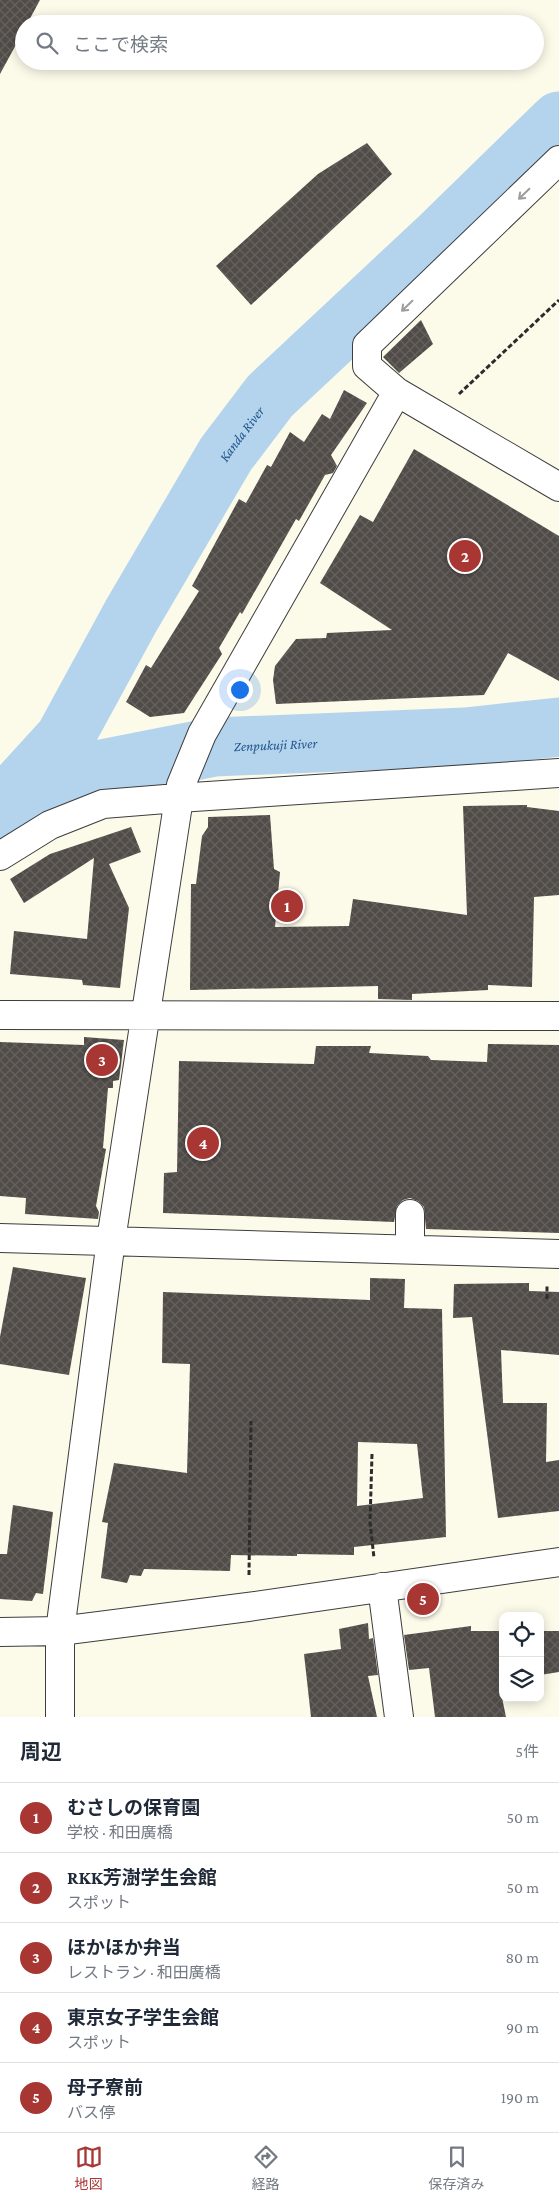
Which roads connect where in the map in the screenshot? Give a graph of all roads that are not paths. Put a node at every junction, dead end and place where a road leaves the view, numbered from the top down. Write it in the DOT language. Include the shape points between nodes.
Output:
graph roads {
  1 [pos="559,160"];
  2 [pos="397,392"];
  3 [pos="559,487"];
  4 [pos="559,773"];
  5 [pos="180,792"];
  6 [pos="0,856"];
  7 [pos="0,1015"];
  8 [pos="146,1016"];
  9 [pos="559,1016"];
  10 [pos="410,1214"];
  11 [pos="0,1238"];
  12 [pos="111,1240"];
  13 [pos="410,1249"];
  14 [pos="559,1254"];
  15 [pos="559,1562"];
  16 [pos="380,1588"];
  17 [pos="60,1631"];
  18 [pos="0,1632"];
  19 [pos="60,1717"];
  20 [pos="399,1717"];
  1 -- 2 [label="street, one-way" via="367,345 367,366"];
  2 -- 3 [label="street"];
  2 -- 5 [label="street" via="202,734"];
  4 -- 5 [label="street"];
  5 -- 6 [label="street" via="104,804 50,825"];
  5 -- 8 [label="street"];
  7 -- 8 [label="street"];
  8 -- 9 [label="street"];
  8 -- 12 [label="street"];
  10 -- 13 [label="street"];
  11 -- 12 [label="street"];
  12 -- 13 [label="street"];
  12 -- 17 [label="street"];
  13 -- 14 [label="street"];
  15 -- 16 [label="street"];
  16 -- 17 [label="street"];
  16 -- 20 [label="street"];
  17 -- 18 [label="street"];
  17 -- 19 [label="street"];
}
